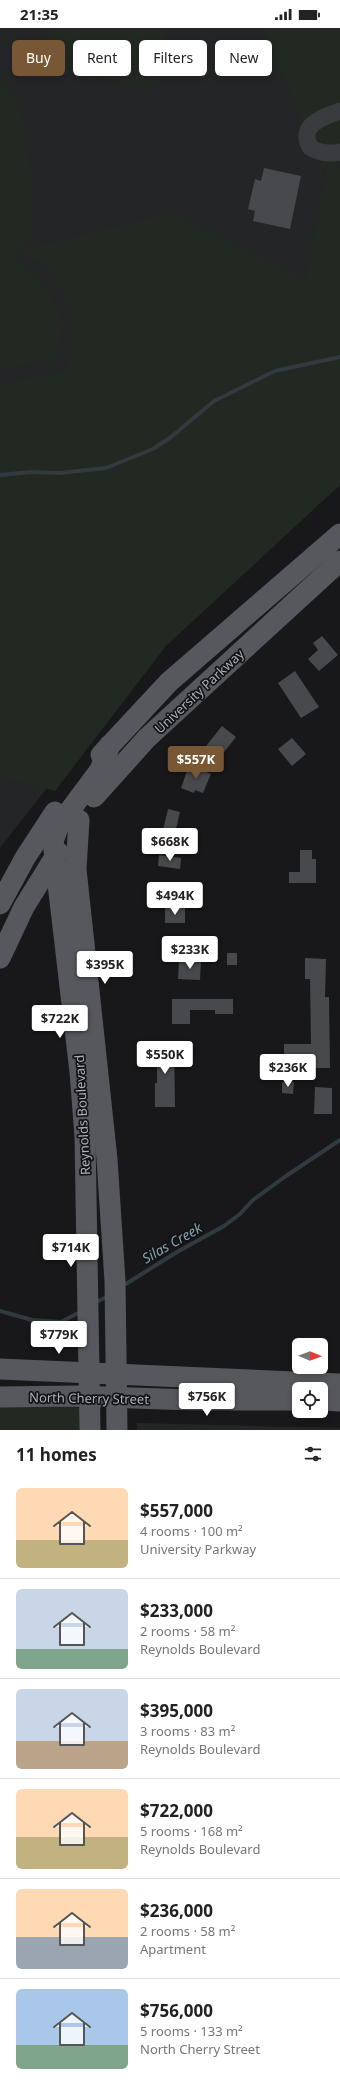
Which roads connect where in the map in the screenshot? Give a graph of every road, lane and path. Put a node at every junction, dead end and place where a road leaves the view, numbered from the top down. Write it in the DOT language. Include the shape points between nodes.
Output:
graph roads {
  1 [pos="340,111"];
  2 [pos="340,152"];
  3 [pos="337,548"];
  4 [pos="110,745"];
  5 [pos="79,820"];
  6 [pos="56,855"];
  7 [pos="0,904"];
  8 [pos="0,958"];
  9 [pos="0,1369"];
  10 [pos="90,1373"];
  11 [pos="116,1374"];
  12 [pos="340,1384"];
  13 [pos="90,1396"];
  14 [pos="0,1397"];
  15 [pos="116,1397"];
  16 [pos="292,1400"];
  17 [pos="328,1400"];
  18 [pos="340,1401"];
  19 [pos="90,1430"];
  20 [pos="117,1430"];
  1 -- 2 [label="street" via="316,120 311,125 307,140 310,147 318,152"];
  3 -- 4 [label="main road, University Parkway" via="169,682"];
  3 -- 5 [label="main road, University Parkway" via="147,738 90,803"];
  4 -- 6 [label="main road, Reynolds Boulevard" via="100,770 56,830 53,841"];
  4 -- 7 [label="main road, University Parkway" via="82,776 56,811 25,858"];
  5 -- 6 [label="main road, University Parkway"];
  5 -- 11 [label="main road, Reynolds Boulevard" via="76,861 107,1159 115,1281"];
  6 -- 8 [label="main road, University Parkway" via="24,907"];
  6 -- 10 [label="main road, Reynolds Boulevard" via="82,1086"];
  9 -- 10 [label="main road, North Cherry Street"];
  10 -- 11 [label="main road, North Cherry Street"];
  10 -- 13 [label="main road, Reynolds Boulevard"];
  11 -- 12 [label="main road, North Cherry Street"];
  11 -- 15 [label="main road, Reynolds Boulevard"];
  13 -- 14 [label="main road, North Cherry Street"];
  13 -- 15 [label="main road, North Cherry Street"];
  13 -- 19 [label="main road, Reynolds Boulevard"];
  15 -- 16 [label="main road, North Cherry Street"];
  15 -- 20 [label="main road, Reynolds Boulevard"];
  17 -- 18 [label="main road"];
}
